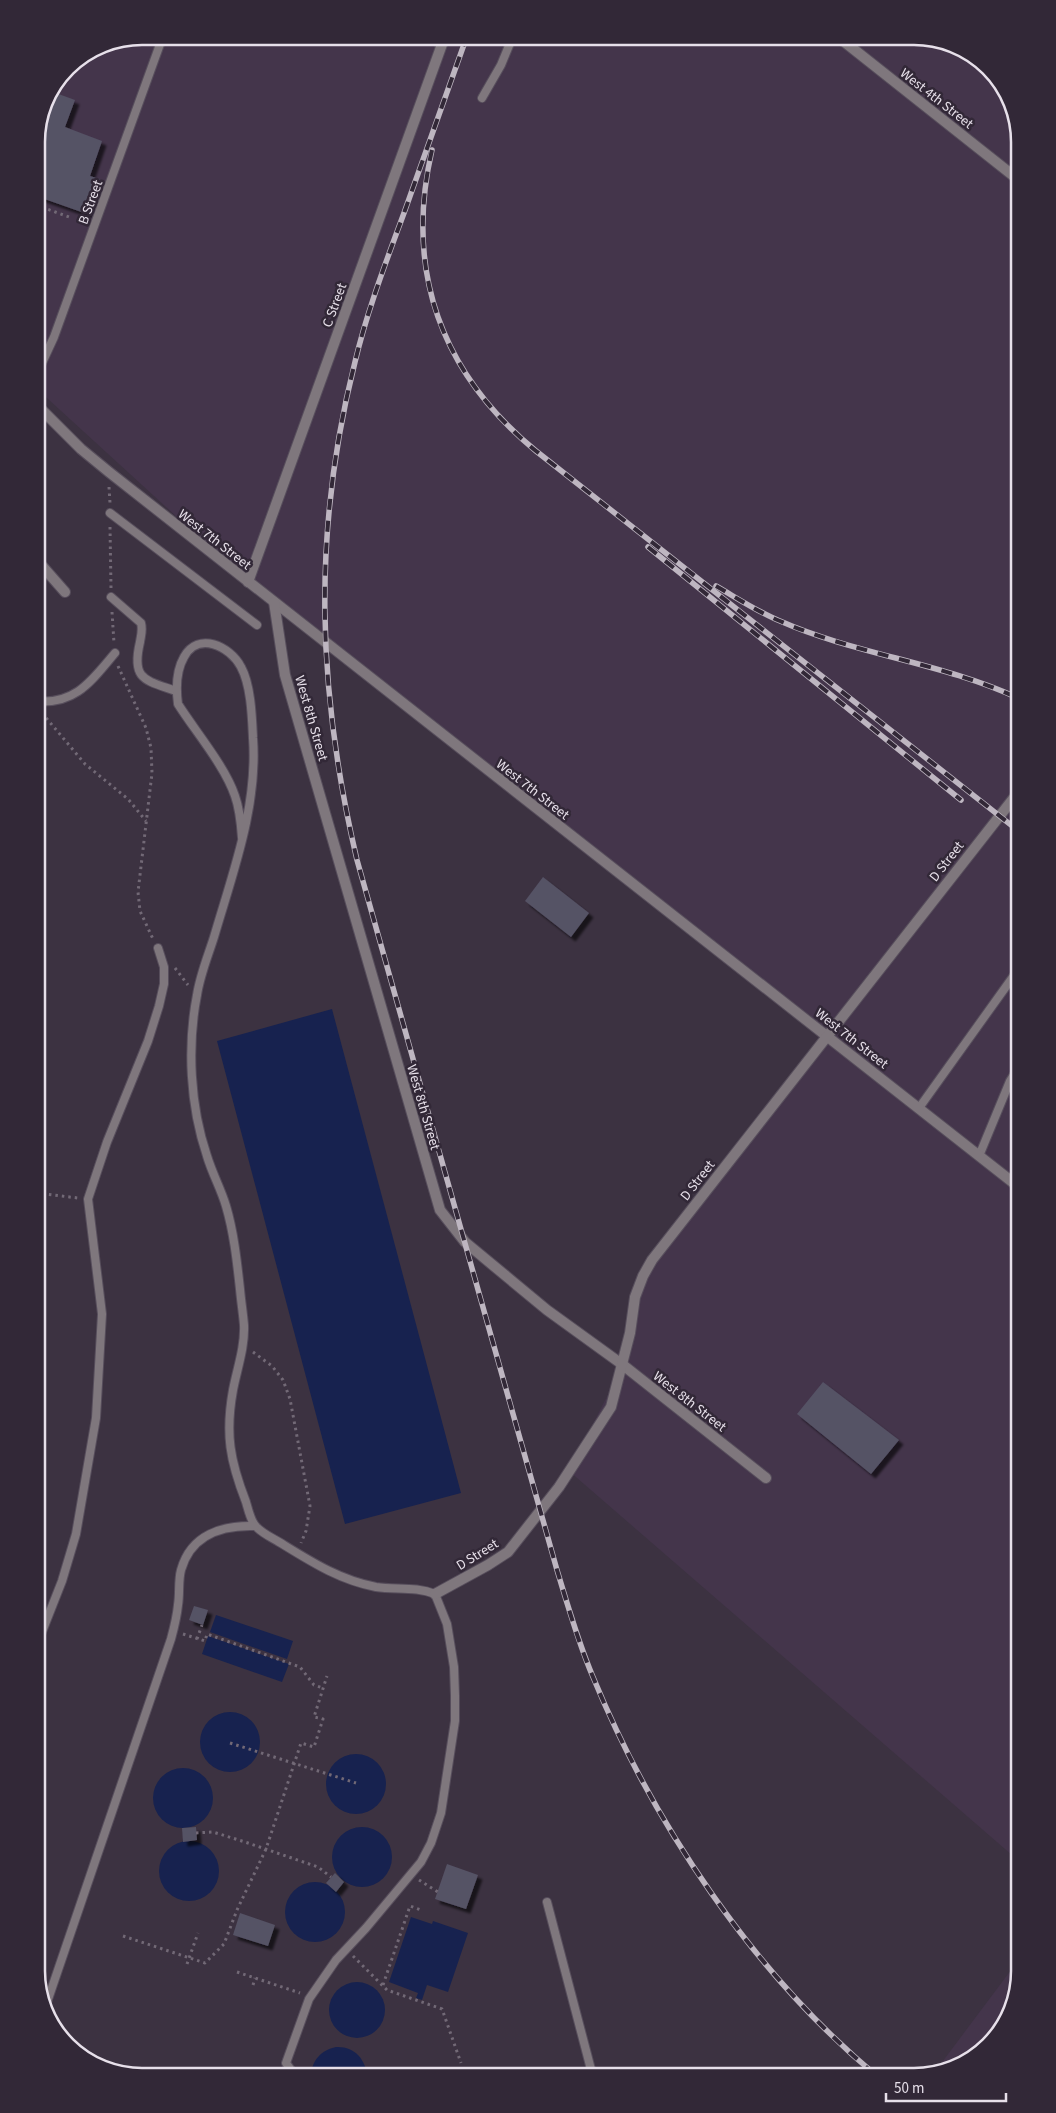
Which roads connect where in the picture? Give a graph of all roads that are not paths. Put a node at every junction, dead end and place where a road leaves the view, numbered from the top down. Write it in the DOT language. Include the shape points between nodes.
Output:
graph roads {
  1 [pos="160,45"];
  2 [pos="442,45"];
  3 [pos="509,45"];
  4 [pos="848,45"];
  5 [pos="482,98"];
  6 [pos="1011,174"];
  7 [pos="45,356"];
  8 [pos="45,413"];
  9 [pos="110,513"];
  10 [pos="45,570"];
  11 [pos="248,582"];
  12 [pos="65,592"];
  13 [pos="111,597"];
  14 [pos="274,602"];
  15 [pos="257,625"];
  16 [pos="115,652"];
  17 [pos="176,691"];
  18 [pos="45,702"];
  19 [pos="1011,803"];
  20 [pos="242,838"];
  21 [pos="158,948"];
  22 [pos="1011,980"];
  23 [pos="827,1036"];
  24 [pos="1011,1079"];
  25 [pos="919,1108"];
  26 [pos="979,1156"];
  27 [pos="1011,1181"];
  28 [pos="623,1365"];
  29 [pos="766,1478"];
  30 [pos="255,1526"];
  31 [pos="435,1594"];
  32 [pos="45,1624"];
  33 [pos="547,1902"];
  34 [pos="49,1998"];
  35 [pos="290,2068"];
  36 [pos="591,2068"];
  1 -- 7 [label="lane, B Street"];
  2 -- 11 [label="street, C Street"];
  3 -- 5 [label="lane"];
  4 -- 6 [label="street, West 4th Street"];
  8 -- 11 [label="street, West 7th Street" via="81,449"];
  9 -- 15 [label="lane"];
  10 -- 12 [label="street"];
  11 -- 14 [label="street, West 7th Street"];
  13 -- 17 [label="lane" via="143,629 136,662 138,671 152,682"];
  14 -- 23 [label="street, West 7th Street"];
  14 -- 28 [label="street, West 8th Street" via="285,675 440,1210 465,1242 548,1310"];
  16 -- 18 [label="lane" via="92,681 77,693 63,700"];
  17 -- 20 [label="lane" via="178,704 235,794"];
  17 -- 20 [label="lane" via="184,657 190,649 205,643 217,644 229,652 242,669 252,718 255,762 253,792"];
  19 -- 23 [label="street, D Street"];
  20 -- 30 [label="lane" via="197,995 193,1042 194,1098 206,1155 226,1207 233,1238 244,1326 243,1346 229,1410 230,1452"];
  21 -- 32 [label="lane" via="164,966 159,1006 88,1199 102,1314 96,1418 76,1534"];
  22 -- 25 [label="lane"];
  23 -- 25 [label="street, West 7th Street"];
  23 -- 28 [label="street, D Street" via="642,1276"];
  24 -- 26 [label="lane"];
  25 -- 26 [label="street, West 7th Street"];
  26 -- 27 [label="street, West 7th Street"];
  28 -- 29 [label="street, West 8th Street"];
  28 -- 31 [label="street, D Street" via="611,1407 559,1487 508,1552"];
  30 -- 31 [label="lane" via="323,1569 347,1579 378,1587 413,1588"];
  30 -- 34 [label="lane" via="222,1528 201,1540 181,1569 173,1630"];
  31 -- 35 [label="lane" via="447,1624 455,1721 432,1843 421,1862 336,1960 309,1999 286,2063"];
  33 -- 36 [label="lane"];
}
